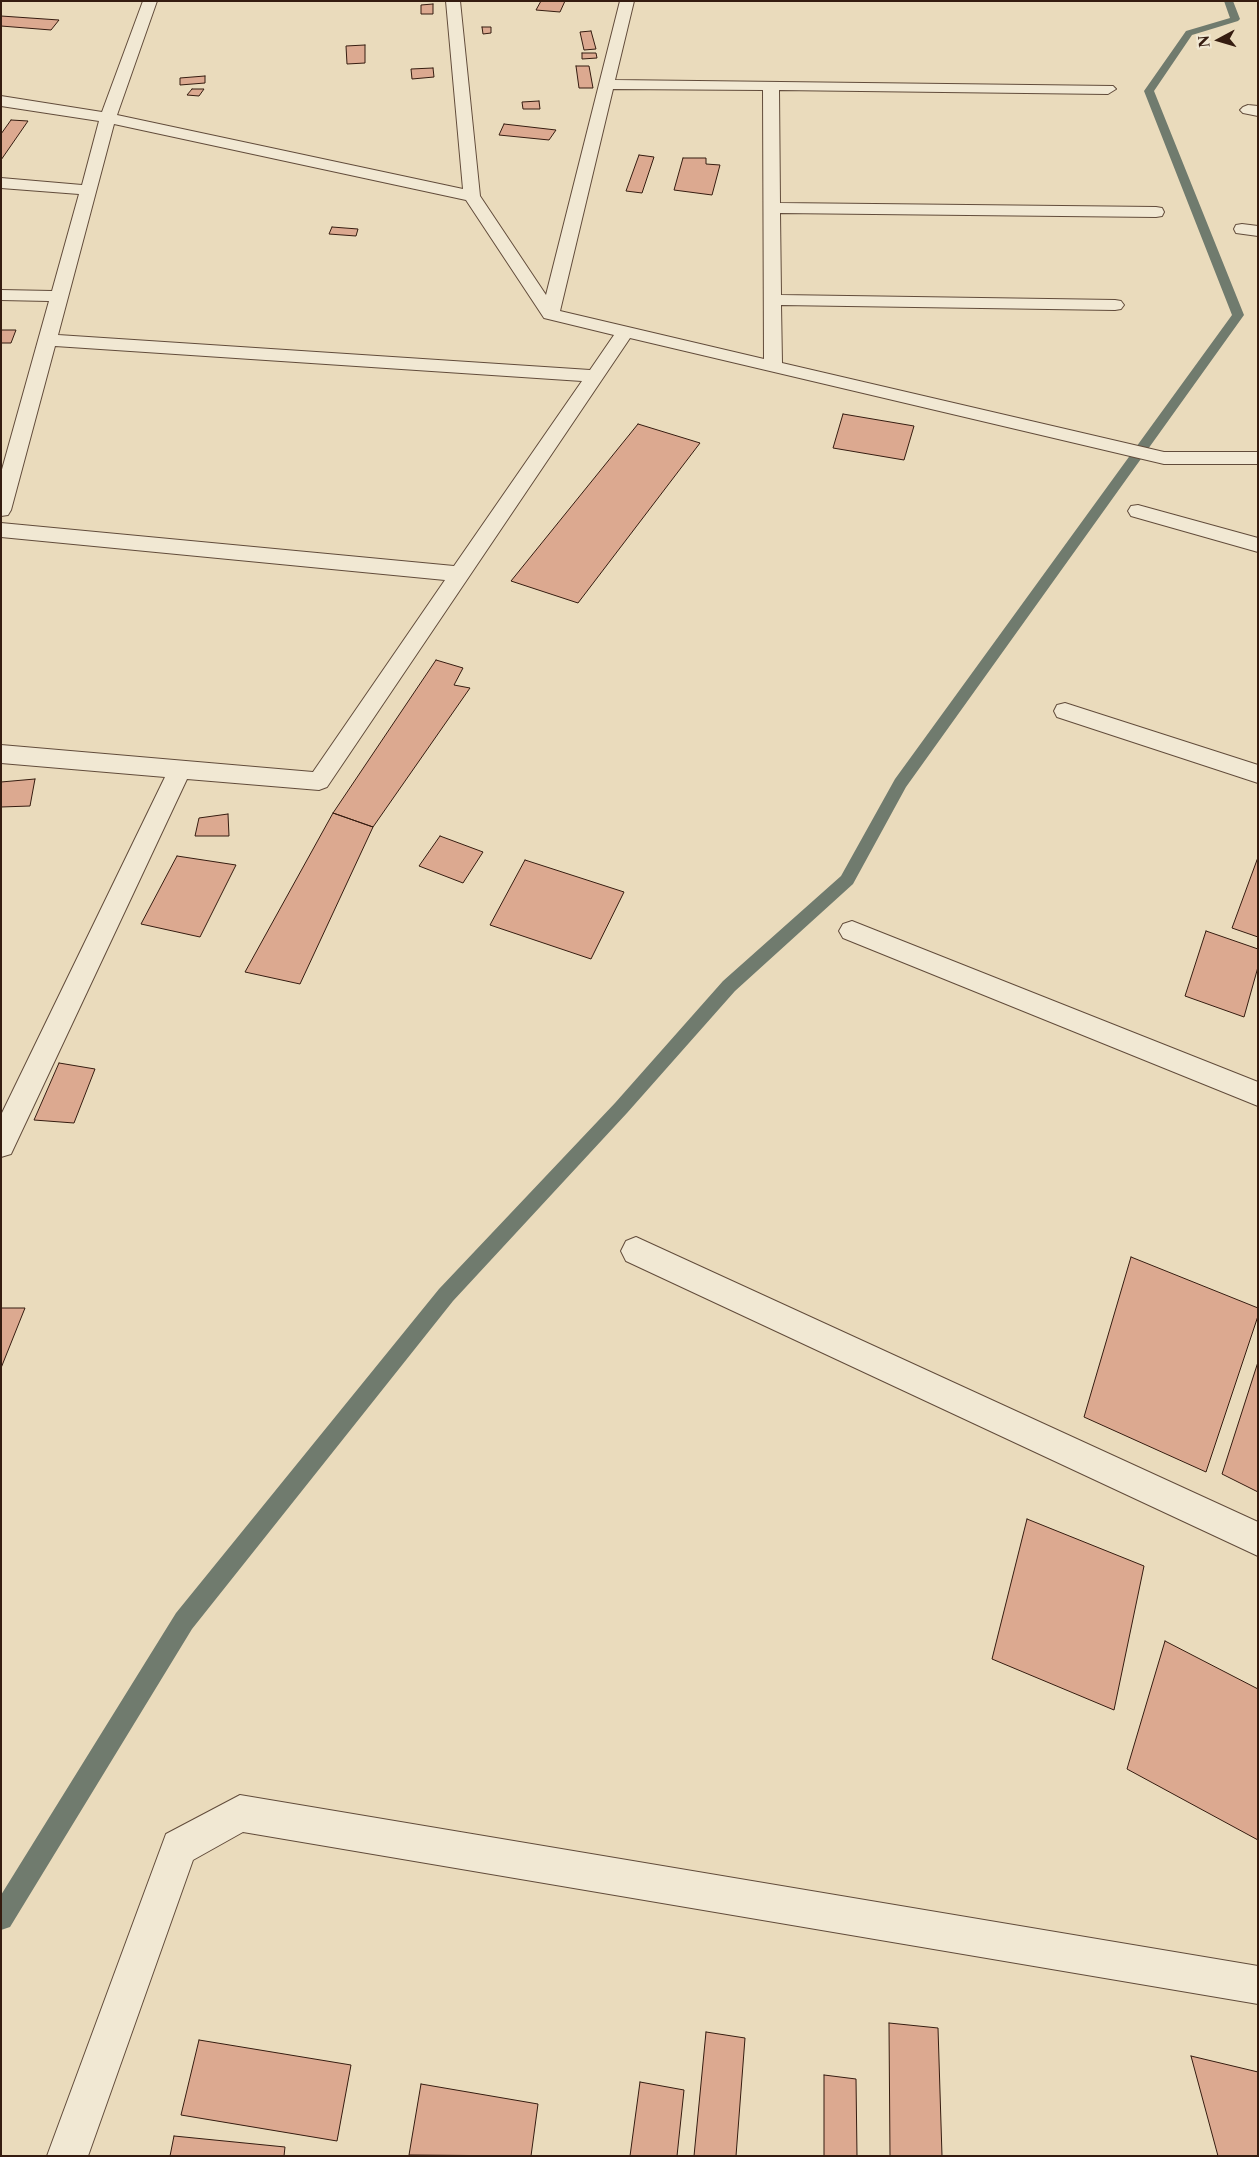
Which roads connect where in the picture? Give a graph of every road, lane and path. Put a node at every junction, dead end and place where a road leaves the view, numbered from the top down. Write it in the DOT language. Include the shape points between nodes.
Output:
graph roads {
  1 [pos="150,1"];
  2 [pos="453,1"];
  3 [pos="627,1"];
  4 [pos="606,84"];
  5 [pos="770,86"];
  6 [pos="1108,89"];
  7 [pos="1,101"];
  8 [pos="108,118"];
  9 [pos="1,183"];
  10 [pos="88,190"];
  11 [pos="472,196"];
  12 [pos="772,208"];
  13 [pos="1156,212"];
  14 [pos="1,295"];
  15 [pos="60,296"];
  16 [pos="773,300"];
  17 [pos="1115,305"];
  18 [pos="550,314"];
  19 [pos="625,332"];
  20 [pos="48,340"];
  21 [pos="773,367"];
  22 [pos="596,376"];
  23 [pos="1258,458"];
  24 [pos="8,461"];
  25 [pos="1,510"];
  26 [pos="1138,511"];
  27 [pos="1,530"];
  28 [pos="1258,545"];
  29 [pos="460,574"];
  30 [pos="1066,711"];
  31 [pos="1,754"];
  32 [pos="180,769"];
  33 [pos="1258,774"];
  34 [pos="852,931"];
  35 [pos="1258,1094"];
  36 [pos="1,1145"];
  37 [pos="636,1251"];
  38 [pos="1258,1539"];
  39 [pos="1258,1985"];
  40 [pos="67,2156"];
  1 -- 8 [label="street"];
  2 -- 11 [label="street"];
  3 -- 4 [label="street"];
  4 -- 5 [label="street"];
  4 -- 18 [label="street"];
  5 -- 6 [label="street"];
  5 -- 12 [label="street"];
  7 -- 8 [label="street"];
  8 -- 10 [label="street"];
  8 -- 11 [label="street"];
  9 -- 10 [label="street"];
  10 -- 15 [label="street"];
  11 -- 18 [label="street"];
  12 -- 13 [label="street"];
  12 -- 16 [label="street"];
  14 -- 15 [label="street"];
  15 -- 20 [label="street"];
  16 -- 17 [label="street"];
  16 -- 21 [label="street"];
  18 -- 19 [label="street"];
  19 -- 21 [label="street"];
  19 -- 22 [label="street"];
  20 -- 22 [label="street"];
  20 -- 24 [label="street"];
  21 -- 23 [label="street" via="1164,458"];
  22 -- 29 [label="street"];
  24 -- 25 [label="street"];
  26 -- 28 [label="street"];
  27 -- 29 [label="street"];
  29 -- 32 [label="street" via="319,781"];
  30 -- 33 [label="street"];
  31 -- 32 [label="street"];
  32 -- 36 [label="street"];
  34 -- 35 [label="street"];
  37 -- 38 [label="street"];
  39 -- 40 [label="street" via="240,1814 179,1848"];
}
